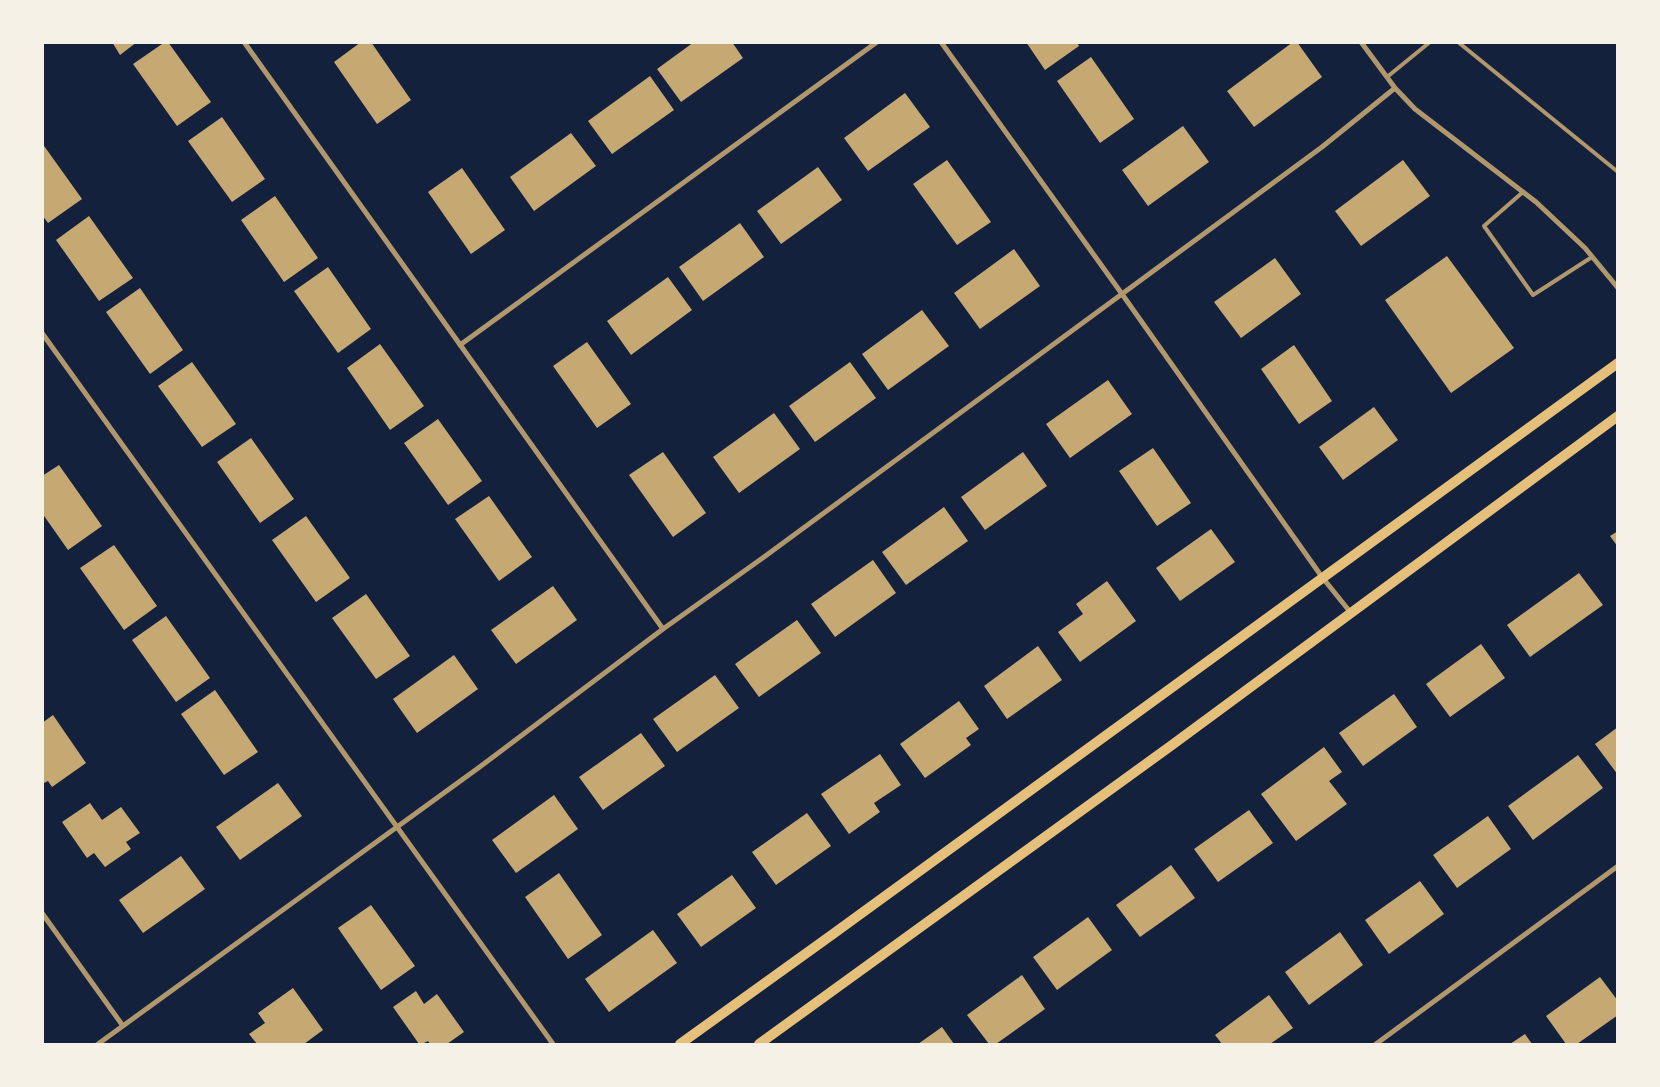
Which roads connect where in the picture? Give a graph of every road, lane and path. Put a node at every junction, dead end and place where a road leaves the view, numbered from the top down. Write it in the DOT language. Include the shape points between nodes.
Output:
graph roads {
  1 [pos="244,42"];
  2 [pos="877,42"];
  3 [pos="941,42"];
  4 [pos="1360,42"];
  5 [pos="1430,42"];
  6 [pos="1458,42"];
  7 [pos="1387,77"];
  8 [pos="1395,88"];
  9 [pos="1618,172"];
  10 [pos="1524,192"];
  11 [pos="1592,257"];
  12 [pos="1618,288"];
  13 [pos="1122,294"];
  14 [pos="42,333"];
  15 [pos="460,345"];
  16 [pos="1618,363"];
  17 [pos="1618,416"];
  18 [pos="1322,577"];
  19 [pos="1351,613"];
  20 [pos="663,629"];
  21 [pos="397,826"];
  22 [pos="1618,866"];
  23 [pos="42,914"];
  24 [pos="123,1026"];
  25 [pos="98,1044"];
  26 [pos="553,1044"];
  27 [pos="680,1044"];
  28 [pos="759,1044"];
  29 [pos="1376,1044"];
  1 -- 15 [label="street"];
  2 -- 15 [label="street"];
  3 -- 13 [label="street"];
  4 -- 7 [label="street"];
  5 -- 7 [label="lane"];
  6 -- 9 [label="lane"];
  7 -- 8 [label="street"];
  8 -- 10 [label="street" via="1416,109"];
  8 -- 13 [label="street" via="1322,147"];
  10 -- 11 [label="street"];
  10 -- 11 [label="lane" via="1484,226 1533,295"];
  11 -- 12 [label="street"];
  13 -- 18 [label="street"];
  13 -- 20 [label="street"];
  14 -- 21 [label="street"];
  15 -- 20 [label="street"];
  16 -- 18 [label="main road"];
  17 -- 19 [label="main road"];
  18 -- 19 [label="street"];
  18 -- 27 [label="main road"];
  19 -- 28 [label="main road"];
  20 -- 21 [label="street"];
  21 -- 24 [label="street"];
  21 -- 26 [label="street"];
  22 -- 29 [label="street"];
  23 -- 24 [label="street"];
  24 -- 25 [label="street"];
}
